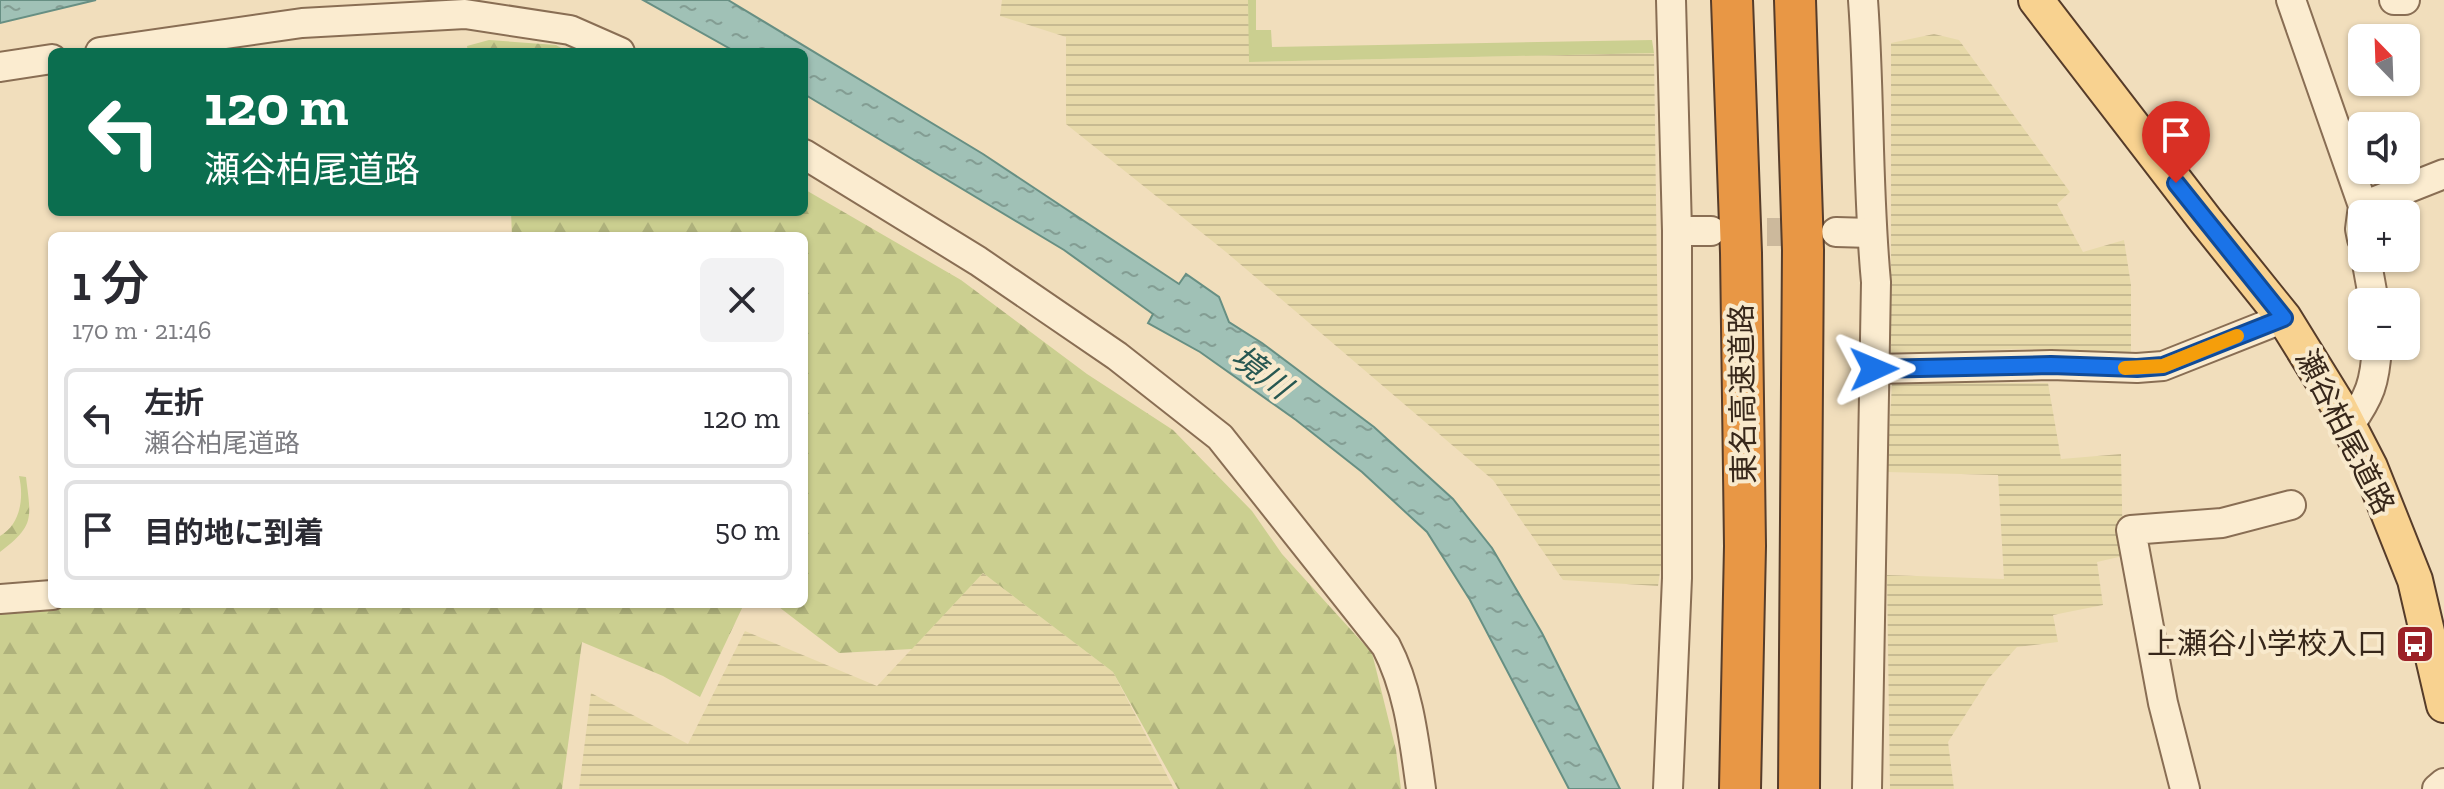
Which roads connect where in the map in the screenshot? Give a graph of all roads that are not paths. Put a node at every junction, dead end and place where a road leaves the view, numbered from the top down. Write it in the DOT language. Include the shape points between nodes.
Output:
graph roads {
  1 [pos="1671,0"];
  2 [pos="1732,0"];
  3 [pos="1795,0"];
  4 [pos="1863,0"];
  5 [pos="2036,0"];
  6 [pos="2291,0"];
  7 [pos="2394,0"];
  8 [pos="2405,0"];
  9 [pos="128,48"];
  10 [pos="611,48"];
  11 [pos="48,60"];
  12 [pos="0,67"];
  13 [pos="808,156"];
  14 [pos="2444,174"];
  15 [pos="2361,200"];
  16 [pos="2378,200"];
  17 [pos="1677,231"];
  18 [pos="1711,231"];
  19 [pos="1836,232"];
  20 [pos="1871,233"];
  21 [pos="2284,318"];
  22 [pos="2376,360"];
  23 [pos="1874,369"];
  24 [pos="2349,426"];
  25 [pos="2291,505"];
  26 [pos="48,595"];
  27 [pos="0,599"];
  28 [pos="2444,705"];
  29 [pos="2444,783"];
  30 [pos="1421,789"];
  31 [pos="1668,789"];
  32 [pos="1740,789"];
  33 [pos="1799,789"];
  34 [pos="1867,789"];
  35 [pos="2185,789"];
  36 [pos="2437,789"];
  1 -- 17 [label="street"];
  2 -- 32 [label="highway, 東名高速道路" via="1745,546"];
  3 -- 33 [label="highway, 東名高速道路" via="1803,250"];
  4 -- 20 [label="street"];
  5 -- 21 [label="main road, 瀬谷柏尾道路"];
  6 -- 15 [label="street"];
  7 -- 8 [label="street"];
  9 -- 10 [label="street" via="302,23 465,14 570,30"];
  11 -- 12 [label="street"];
  13 -- 30 [label="street" via="978,261 1117,356 1220,437 1386,646 1406,698"];
  14 -- 16 [label="street"];
  17 -- 18 [label="street"];
  17 -- 31 [label="street" via="1677,578"];
  19 -- 20 [label="street"];
  20 -- 23 [label="street"];
  21 -- 23 [label="street" via="2163,366"];
  21 -- 24 [label="main road, 瀬谷柏尾道路"];
  22 -- 24 [label="street" via="2375,380"];
  23 -- 34 [label="street"];
  24 -- 28 [label="main road, 瀬谷柏尾道路" via="2415,580"];
  25 -- 35 [label="street" via="2222,523 2131,530 2159,617 2163,703"];
  26 -- 27 [label="street"];
  29 -- 36 [label="street"];
}
